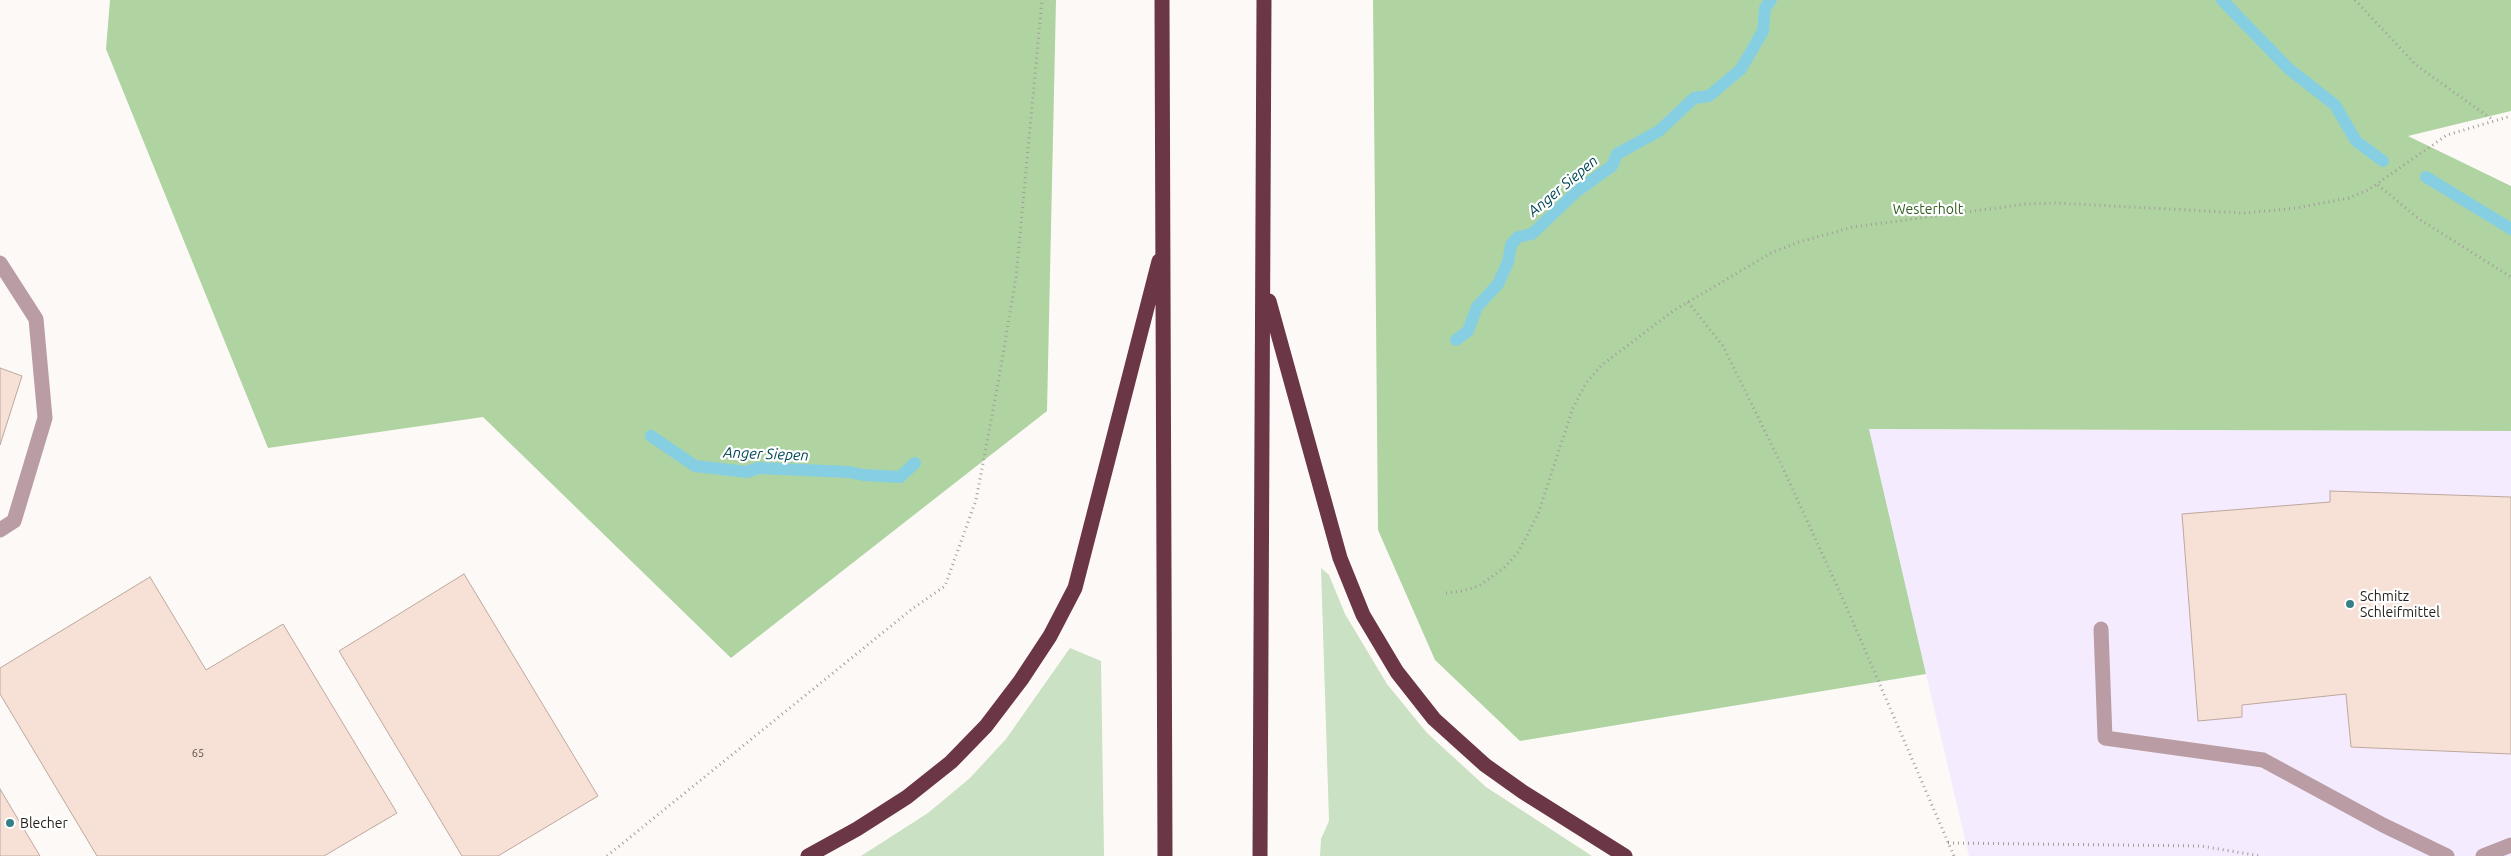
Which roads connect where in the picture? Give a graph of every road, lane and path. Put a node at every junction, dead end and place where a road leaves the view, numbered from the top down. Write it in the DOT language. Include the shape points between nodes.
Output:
graph roads {
  1 [pos="1042,0"];
  2 [pos="1162,0"];
  3 [pos="1264,0"];
  4 [pos="2355,0"];
  5 [pos="2511,116"];
  6 [pos="2493,120"];
  7 [pos="2378,185"];
  8 [pos="1164,240"];
  9 [pos="0,263"];
  10 [pos="2511,278"];
  11 [pos="1264,283"];
  12 [pos="1688,302"];
  13 [pos="0,530"];
  14 [pos="1446,592"];
  15 [pos="2101,628"];
  16 [pos="1948,843"];
  17 [pos="2511,845"];
  18 [pos="607,856"];
  19 [pos="808,856"];
  20 [pos="1164,856"];
  21 [pos="1260,856"];
  22 [pos="1625,856"];
  23 [pos="1954,856"];
  24 [pos="2260,856"];
  25 [pos="2447,856"];
  26 [pos="2482,856"];
  1 -- 18 [label="path" via="1017,267 999,378 976,500 945,586 912,609"];
  2 -- 8 [label="highway"];
  3 -- 11 [label="highway"];
  4 -- 6 [label="path" via="2416,65"];
  5 -- 6 [label="path"];
  6 -- 7 [label="path" via="2447,136"];
  7 -- 10 [label="path" via="2419,219"];
  7 -- 12 [label="path" via="2349,198 2266,212 2026,204 1853,227 1771,253"];
  8 -- 19 [label="highway" via="1075,588 1050,636 986,726 951,762 907,797"];
  8 -- 20 [label="highway"];
  9 -- 13 [label="street" via="36,318 45,418 14,521"];
  11 -- 21 [label="highway"];
  11 -- 22 [label="highway" via="1340,558 1363,615 1397,672 1434,719 1485,765"];
  12 -- 14 [label="path" via="1633,339 1586,383 1565,426 1538,514 1519,551 1505,567 1479,586"];
  12 -- 16 [label="path" via="1723,346 1782,466"];
  15 -- 25 [label="street" via="2105,738 2263,760 2382,825"];
  16 -- 23 [label="path"];
  16 -- 24 [label="path" via="2200,846"];
  17 -- 26 [label="street"];
}
